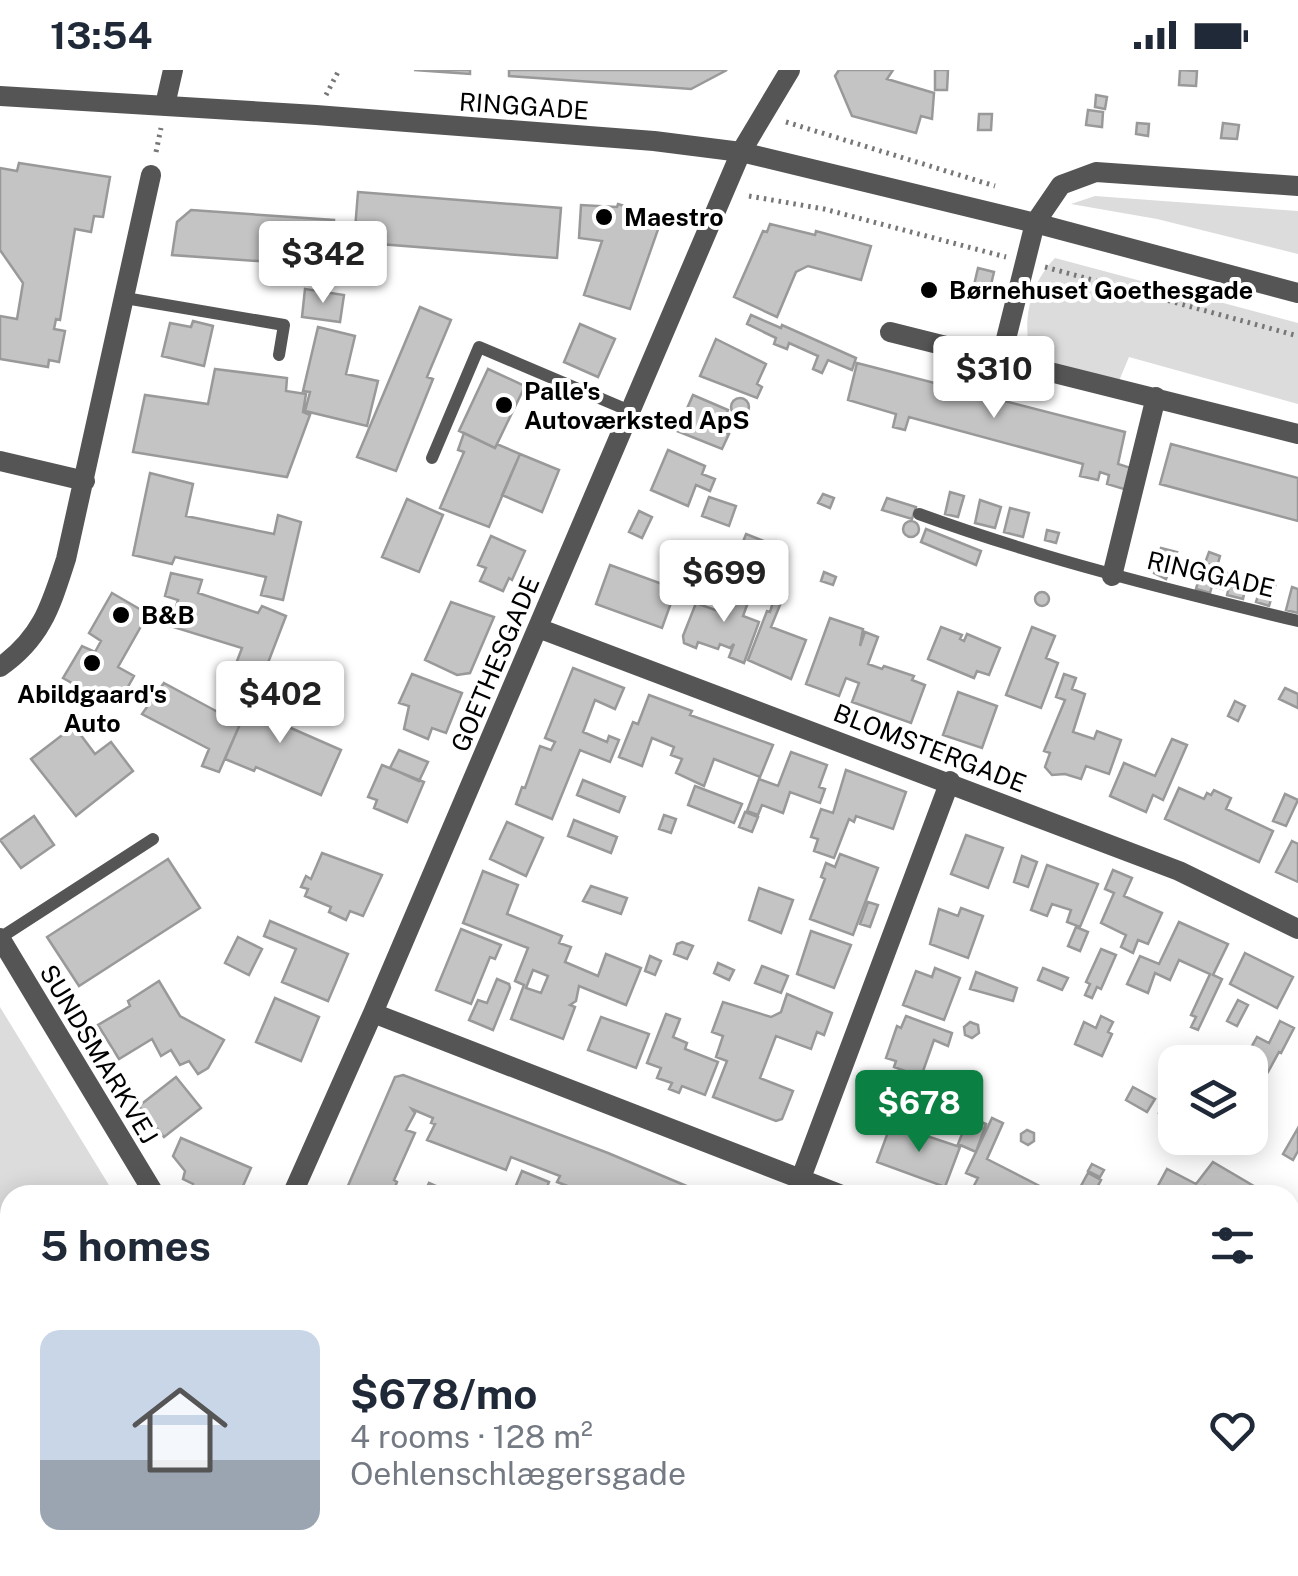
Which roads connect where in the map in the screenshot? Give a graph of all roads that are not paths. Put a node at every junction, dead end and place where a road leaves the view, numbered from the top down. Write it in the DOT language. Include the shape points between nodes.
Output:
graph roads {
  1 [pos="173,70"];
  2 [pos="790,70"];
  3 [pos="0,96"];
  4 [pos="165,106"];
  5 [pos="741,152"];
  6 [pos="151,176"];
  7 [pos="1298,186"];
  8 [pos="1036,223"];
  9 [pos="1298,293"];
  10 [pos="124,298"];
  11 [pos="890,332"];
  12 [pos="280,355"];
  13 [pos="1001,359"];
  14 [pos="1156,397"];
  15 [pos="630,411"];
  16 [pos="1298,434"];
  17 [pos="432,458"];
  18 [pos="0,461"];
  19 [pos="85,481"];
  20 [pos="918,514"];
  21 [pos="1112,576"];
  22 [pos="1298,620"];
  23 [pos="538,628"];
  24 [pos="0,667"];
  25 [pos="950,782"];
  26 [pos="153,838"];
  27 [pos="1298,929"];
  28 [pos="0,938"];
  29 [pos="374,1013"];
  30 [pos="801,1178"];
  31 [pos="149,1185"];
  32 [pos="297,1185"];
  33 [pos="818,1185"];
  1 -- 4 [label="street"];
  2 -- 5 [label="street, GOETHESGADE"];
  3 -- 4 [label="street, RINGGADE"];
  4 -- 5 [label="street, RINGGADE"];
  5 -- 8 [label="street, RINGGADE"];
  5 -- 15 [label="street, GOETHESGADE"];
  6 -- 10 [label="street"];
  7 -- 8 [label="street" via="1096,172 1061,185"];
  8 -- 9 [label="street, RINGGADE"];
  8 -- 13 [label="street"];
  10 -- 12 [label="lane" via="284,326"];
  10 -- 19 [label="street"];
  11 -- 13 [label="street"];
  13 -- 14 [label="street"];
  14 -- 16 [label="street"];
  14 -- 21 [label="street, RINGGADE"];
  15 -- 17 [label="lane" via="479,347"];
  15 -- 23 [label="street, GOETHESGADE"];
  18 -- 19 [label="street"];
  19 -- 24 [label="street" via="48,615"];
  20 -- 21 [label="lane, RINGGADE"];
  21 -- 22 [label="lane, RINGGADE"];
  23 -- 25 [label="street, BLOMSTERGADE"];
  23 -- 29 [label="street, GOETHESGADE"];
  25 -- 27 [label="street, BLOMSTERGADE" via="1179,871"];
  25 -- 30 [label="street"];
  26 -- 28 [label="lane"];
  28 -- 31 [label="street, SUNDSMARKVEJ"];
  29 -- 30 [label="street"];
  29 -- 32 [label="street, GOETHESGADE"];
  30 -- 33 [label="street"];
}
